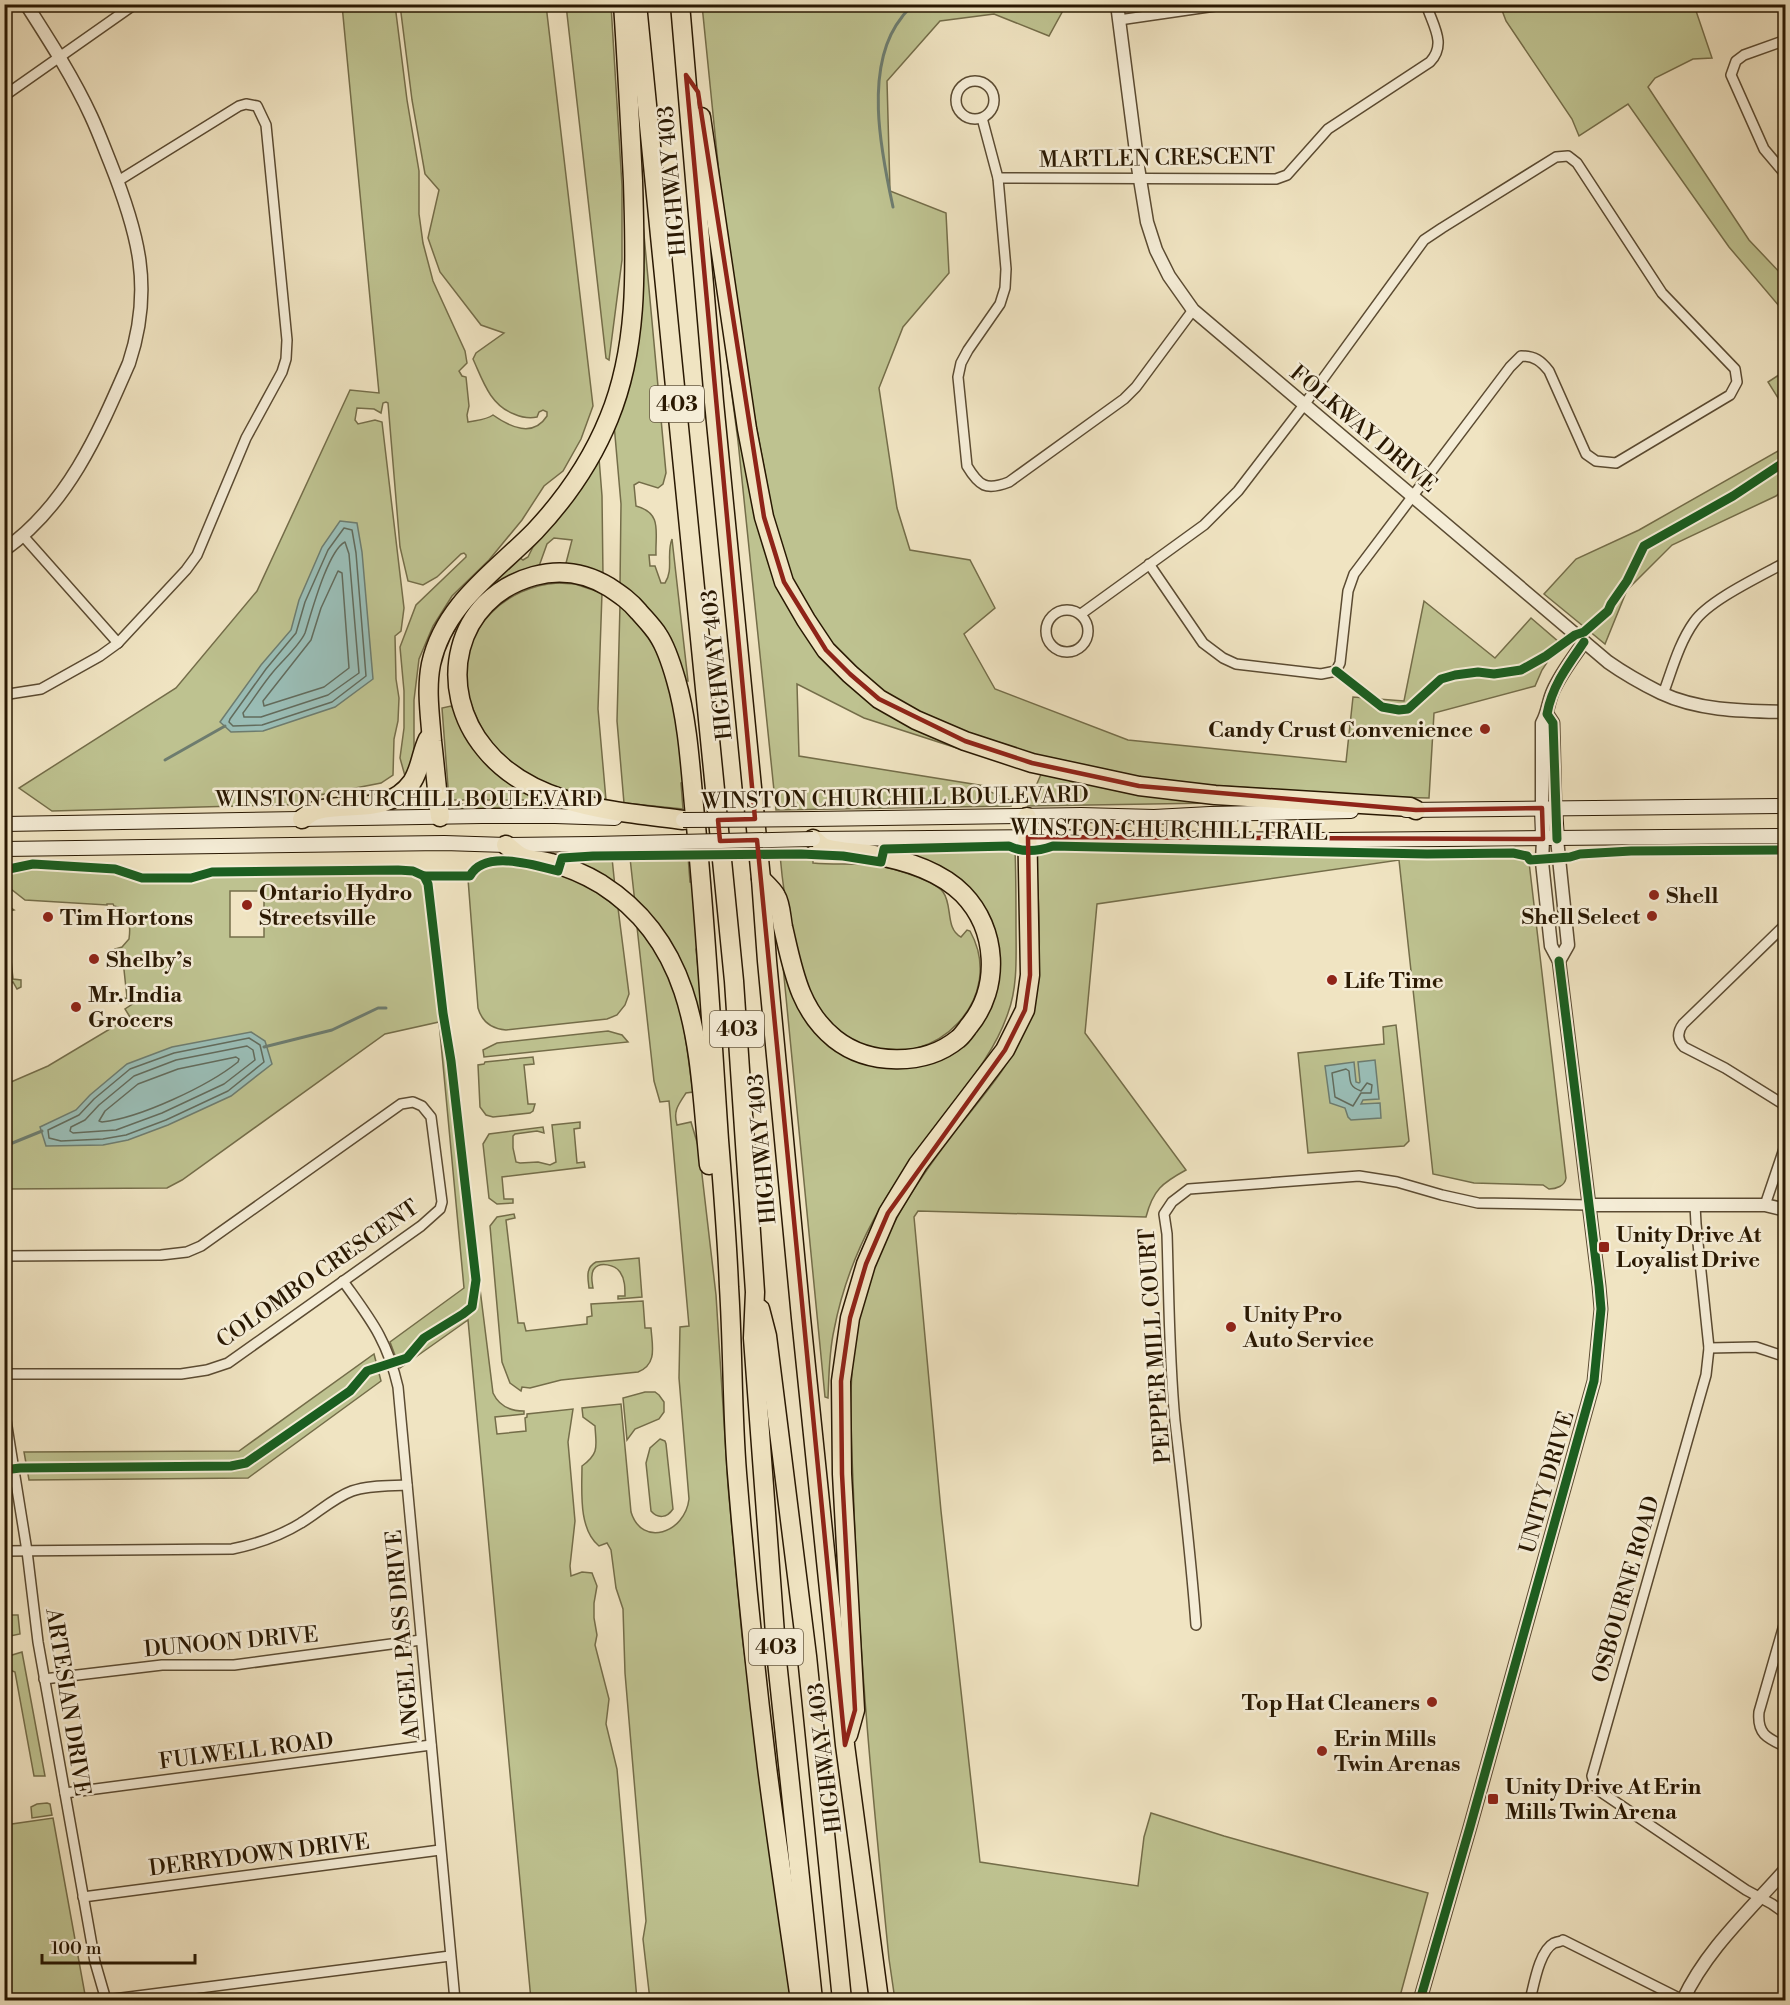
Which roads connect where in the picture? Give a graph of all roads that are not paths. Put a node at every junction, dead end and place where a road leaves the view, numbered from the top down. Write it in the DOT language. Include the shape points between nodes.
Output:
graph roads {
  1 [pos="26,4"];
  2 [pos="135,4"];
  3 [pos="623,4"];
  4 [pos="637,4"];
  5 [pos="680,4"];
  6 [pos="1117,4"];
  7 [pos="1229,4"];
  8 [pos="1425,4"];
  9 [pos="1119,20"];
  10 [pos="1785,40"];
  11 [pos="59,59"];
  12 [pos="686,75"];
  13 [pos="4,96"];
  14 [pos="982,118"];
  15 [pos="1785,175"];
  16 [pos="998,178"];
  17 [pos="1140,179"];
  18 [pos="118,181"];
  19 [pos="4,275"];
  20 [pos="4,284"];
  21 [pos="1193,310"];
  22 [pos="1304,405"];
  23 [pos="1413,497"];
  24 [pos="24,537"];
  25 [pos="4,550"];
  26 [pos="1785,562"];
  27 [pos="1149,564"];
  28 [pos="1081,614"];
  29 [pos="1584,642"];
  30 [pos="118,643"];
  31 [pos="9,694"];
  32 [pos="1663,694"];
  33 [pos="1785,712"];
  34 [pos="431,732"];
  35 [pos="1785,806"];
  36 [pos="1549,808"];
  37 [pos="1416,810"];
  38 [pos="586,811"];
  39 [pos="440,817"];
  40 [pos="1027,817"];
  41 [pos="302,819"];
  42 [pos="683,820"];
  43 [pos="4,824"];
  44 [pos="1785,836"];
  45 [pos="1028,837"];
  46 [pos="1557,838"];
  47 [pos="813,839"];
  48 [pos="1542,839"];
  49 [pos="506,845"];
  50 [pos="4,849"];
  51 [pos="761,879"];
  52 [pos="1785,924"];
  53 [pos="1559,961"];
  54 [pos="1785,1106"];
  55 [pos="1785,1143"];
  56 [pos="1589,1205"];
  57 [pos="1695,1205"];
  58 [pos="1765,1205"];
  59 [pos="1785,1210"];
  60 [pos="4,1256"];
  61 [pos="343,1281"];
  62 [pos="729,1291"];
  63 [pos="755,1292"];
  64 [pos="1709,1348"];
  65 [pos="1785,1357"];
  66 [pos="4,1374"];
  67 [pos="4,1408"];
  68 [pos="407,1485"];
  69 [pos="4,1551"];
  70 [pos="27,1551"];
  71 [pos="1785,1618"];
  72 [pos="1196,1625"];
  73 [pos="421,1640"];
  74 [pos="44,1679"];
  75 [pos="431,1745"];
  76 [pos="845,1745"];
  77 [pos="1785,1747"];
  78 [pos="65,1793"];
  79 [pos="440,1850"];
  80 [pos="1785,1869"];
  81 [pos="83,1897"];
  82 [pos="1761,1898"];
  83 [pos="1785,1914"];
  84 [pos="450,1956"];
  85 [pos="106,2000"];
  86 [pos="1683,2000"];
  87 [pos="455,2001"];
  88 [pos="800,2001"];
  89 [pos="813,2001"];
  90 [pos="842,2001"];
  91 [pos="879,2001"];
  92 [pos="1420,2001"];
  93 [pos="1530,2001"];
  1 -- 11 [label="street"];
  2 -- 11 [label="street"];
  3 -- 34 [label="highway" via="634,252 632,323 623,376 596,446 564,497 473,589 446,624 430,673"];
  4 -- 63 [label="highway, HIGHWAY 403 / 403" via="734,981"];
  5 -- 12 [label="highway, HIGHWAY 403 / 403"];
  6 -- 9 [label="street, FOLKWAY DRIVE"];
  7 -- 9 [label="street"];
  8 -- 17 [label="street, MARTLEN CRESCENT" via="1439,43 1438,54 1328,129 1287,175 1276,179"];
  9 -- 17 [label="street, FOLKWAY DRIVE"];
  10 -- 15 [label="street" via="1744,55 1736,61 1731,75 1764,149"];
  11 -- 13 [label="street"];
  11 -- 18 [label="street" via="92,117"];
  12 -- 37 [label="highway" via="698,92 747,429 764,517 784,582 826,650 879,699 916,720 1032,763 1139,786"];
  12 -- 51 [label="highway, HIGHWAY 403 / 403"];
  14 -- 14 [label="street" via="992,107 992,93 982,82 967,82 957,93 957,108 967,118"];
  14 -- 16 [label="street"];
  16 -- 17 [label="street, MARTLEN CRESCENT"];
  16 -- 21 [label="street" via="1005,288 1000,304 961,363 958,377 967,466 982,485 995,487 1009,482 1124,399"];
  17 -- 21 [label="street, FOLKWAY DRIVE" via="1156,250"];
  18 -- 24 [label="street" via="139,250 142,300 135,346 77,471 49,511"];
  18 -- 30 [label="street" via="239,106 256,106 266,125 287,340 282,372 246,438 197,555"];
  19 -- 20 [label="street"];
  21 -- 22 [label="street, FOLKWAY DRIVE"];
  22 -- 23 [label="street, FOLKWAY DRIVE"];
  22 -- 23 [label="street" via="1424,240 1556,157 1568,156 1577,163 1662,293 1735,369 1737,382 1730,395 1616,463 1596,461 1586,454 1549,371 1532,356 1521,356"];
  22 -- 27 [label="street" via="1238,491 1204,525"];
  23 -- 27 [label="street" via="1354,574 1336,671 1322,674 1236,664 1223,658 1203,643"];
  23 -- 29 [label="street, FOLKWAY DRIVE"];
  24 -- 25 [label="street"];
  24 -- 30 [label="street"];
  26 -- 32 [label="street" via="1709,606 1695,620"];
  27 -- 28 [label="street"];
  28 -- 28 [label="street" via="1060,611 1049,620 1046,633 1051,646 1064,652 1083,646 1089,633"];
  29 -- 32 [label="street, FOLKWAY DRIVE" via="1620,670"];
  29 -- 36 [label="street" via="1561,675 1547,714 1553,723"];
  30 -- 31 [label="street" via="41,689"];
  32 -- 33 [label="street, FOLKWAY DRIVE" via="1733,710"];
  34 -- 39 [label="highway"];
  34 -- 41 [label="highway" via="420,767 398,795 374,805 316,810"];
  35 -- 36 [label="main road, WINSTON CHURCHILL BOULEVARD"];
  36 -- 37 [label="main road, WINSTON CHURCHILL BOULEVARD"];
  36 -- 46 [label="main road"];
  36 -- 48 [label="main road"];
  37 -- 40 [label="main road, WINSTON CHURCHILL BOULEVARD"];
  38 -- 39 [label="main road, WINSTON CHURCHILL BOULEVARD"];
  38 -- 42 [label="highway"];
  38 -- 62 [label="highway" via="536,789 496,762 472,732 458,693 461,646 477,615 498,593 541,574 581,575 629,599 660,637 677,682 690,763 702,893"];
  39 -- 41 [label="main road, WINSTON CHURCHILL BOULEVARD"];
  40 -- 42 [label="main road, WINSTON CHURCHILL BOULEVARD, bridge"];
  40 -- 45 [label="highway"];
  41 -- 43 [label="main road, WINSTON CHURCHILL BOULEVARD"];
  44 -- 46 [label="main road, WINSTON CHURCHILL BOULEVARD"];
  45 -- 47 [label="main road, WINSTON CHURCHILL BOULEVARD"];
  45 -- 48 [label="main road, WINSTON CHURCHILL BOULEVARD"];
  45 -- 76 [label="highway" via="1030,975 1025,1010 1005,1050 918,1164 888,1213 866,1264 850,1318 841,1381 842,1474 855,1710"];
  46 -- 48 [label="main road, WINSTON CHURCHILL BOULEVARD"];
  46 -- 53 [label="street, UNITY DRIVE" via="1568,945"];
  47 -- 49 [label="main road, WINSTON CHURCHILL BOULEVARD, bridge"];
  47 -- 51 [label="highway" via="824,848 910,863 942,878 973,906 989,940 991,980 977,1016 958,1040 931,1054 899,1060 868,1057 836,1040 812,1016 799,988 776,896"];
  48 -- 53 [label="street, UNITY DRIVE" via="1551,946"];
  49 -- 50 [label="main road, WINSTON CHURCHILL BOULEVARD"];
  49 -- 62 [label="highway" via="521,857 566,868 612,892 652,930 675,966 689,1006 697,1054 716,1230"];
  51 -- 76 [label="highway, HIGHWAY 403 / 403"];
  52 -- 54 [label="street" via="1683,1024 1678,1034 1684,1047"];
  53 -- 56 [label="street, UNITY DRIVE"];
  55 -- 58 [label="street"];
  56 -- 57 [label="street"];
  56 -- 72 [label="street, PEPPER MILL COURT" via="1478,1203 1359,1176 1189,1189 1172,1202 1164,1214 1171,1363"];
  56 -- 92 [label="street, UNITY DRIVE" via="1601,1309 1594,1381"];
  57 -- 58 [label="street"];
  57 -- 64 [label="street, OSBOURNE ROAD"];
  58 -- 59 [label="street"];
  60 -- 61 [label="street, COLOMBO CRESCENT" via="161,1256 187,1252 201,1246 401,1104 412,1102 422,1106 431,1117 440,1209"];
  61 -- 66 [label="street, COLOMBO CRESCENT" via="228,1363 207,1370 181,1374"];
  61 -- 68 [label="street, ANGEL PASS DRIVE" via="376,1327 391,1361 398,1387"];
  62 -- 88 [label="highway" via="737,1468 749,1609"];
  63 -- 89 [label="highway, HIGHWAY 403 / 403" via="753,1338 777,1661"];
  63 -- 90 [label="highway" via="767,1336 805,1645"];
  64 -- 65 [label="street" via="1756,1347"];
  64 -- 82 [label="street, OSBOURNE ROAD" via="1703,1389 1592,1776 1601,1792"];
  67 -- 70 [label="street, ARTESIAN DRIVE"];
  68 -- 70 [label="street" via="354,1490 281,1534 232,1549"];
  68 -- 73 [label="street, ANGEL PASS DRIVE"];
  69 -- 70 [label="street"];
  70 -- 74 [label="street, ARTESIAN DRIVE"];
  71 -- 77 [label="street" via="1758,1724 1762,1733"];
  73 -- 74 [label="street, DUNOON DRIVE" via="234,1665 162,1665"];
  73 -- 75 [label="street, ANGEL PASS DRIVE"];
  74 -- 78 [label="street, ARTESIAN DRIVE"];
  75 -- 78 [label="street, FULWELL ROAD"];
  75 -- 79 [label="street, ANGEL PASS DRIVE"];
  76 -- 91 [label="highway, HIGHWAY 403 / 403"];
  78 -- 81 [label="street, ARTESIAN DRIVE"];
  79 -- 81 [label="street, DERRYDOWN DRIVE"];
  79 -- 84 [label="street, ANGEL PASS DRIVE"];
  80 -- 82 [label="street"];
  81 -- 85 [label="street, ARTESIAN DRIVE"];
  82 -- 83 [label="street, OSBOURNE ROAD"];
  82 -- 86 [label="street" via="1708,1957"];
  84 -- 85 [label="street"];
  84 -- 87 [label="street, ANGEL PASS DRIVE"];
  86 -- 93 [label="street" via="1563,1940 1547,1949 1541,1959"];
}
